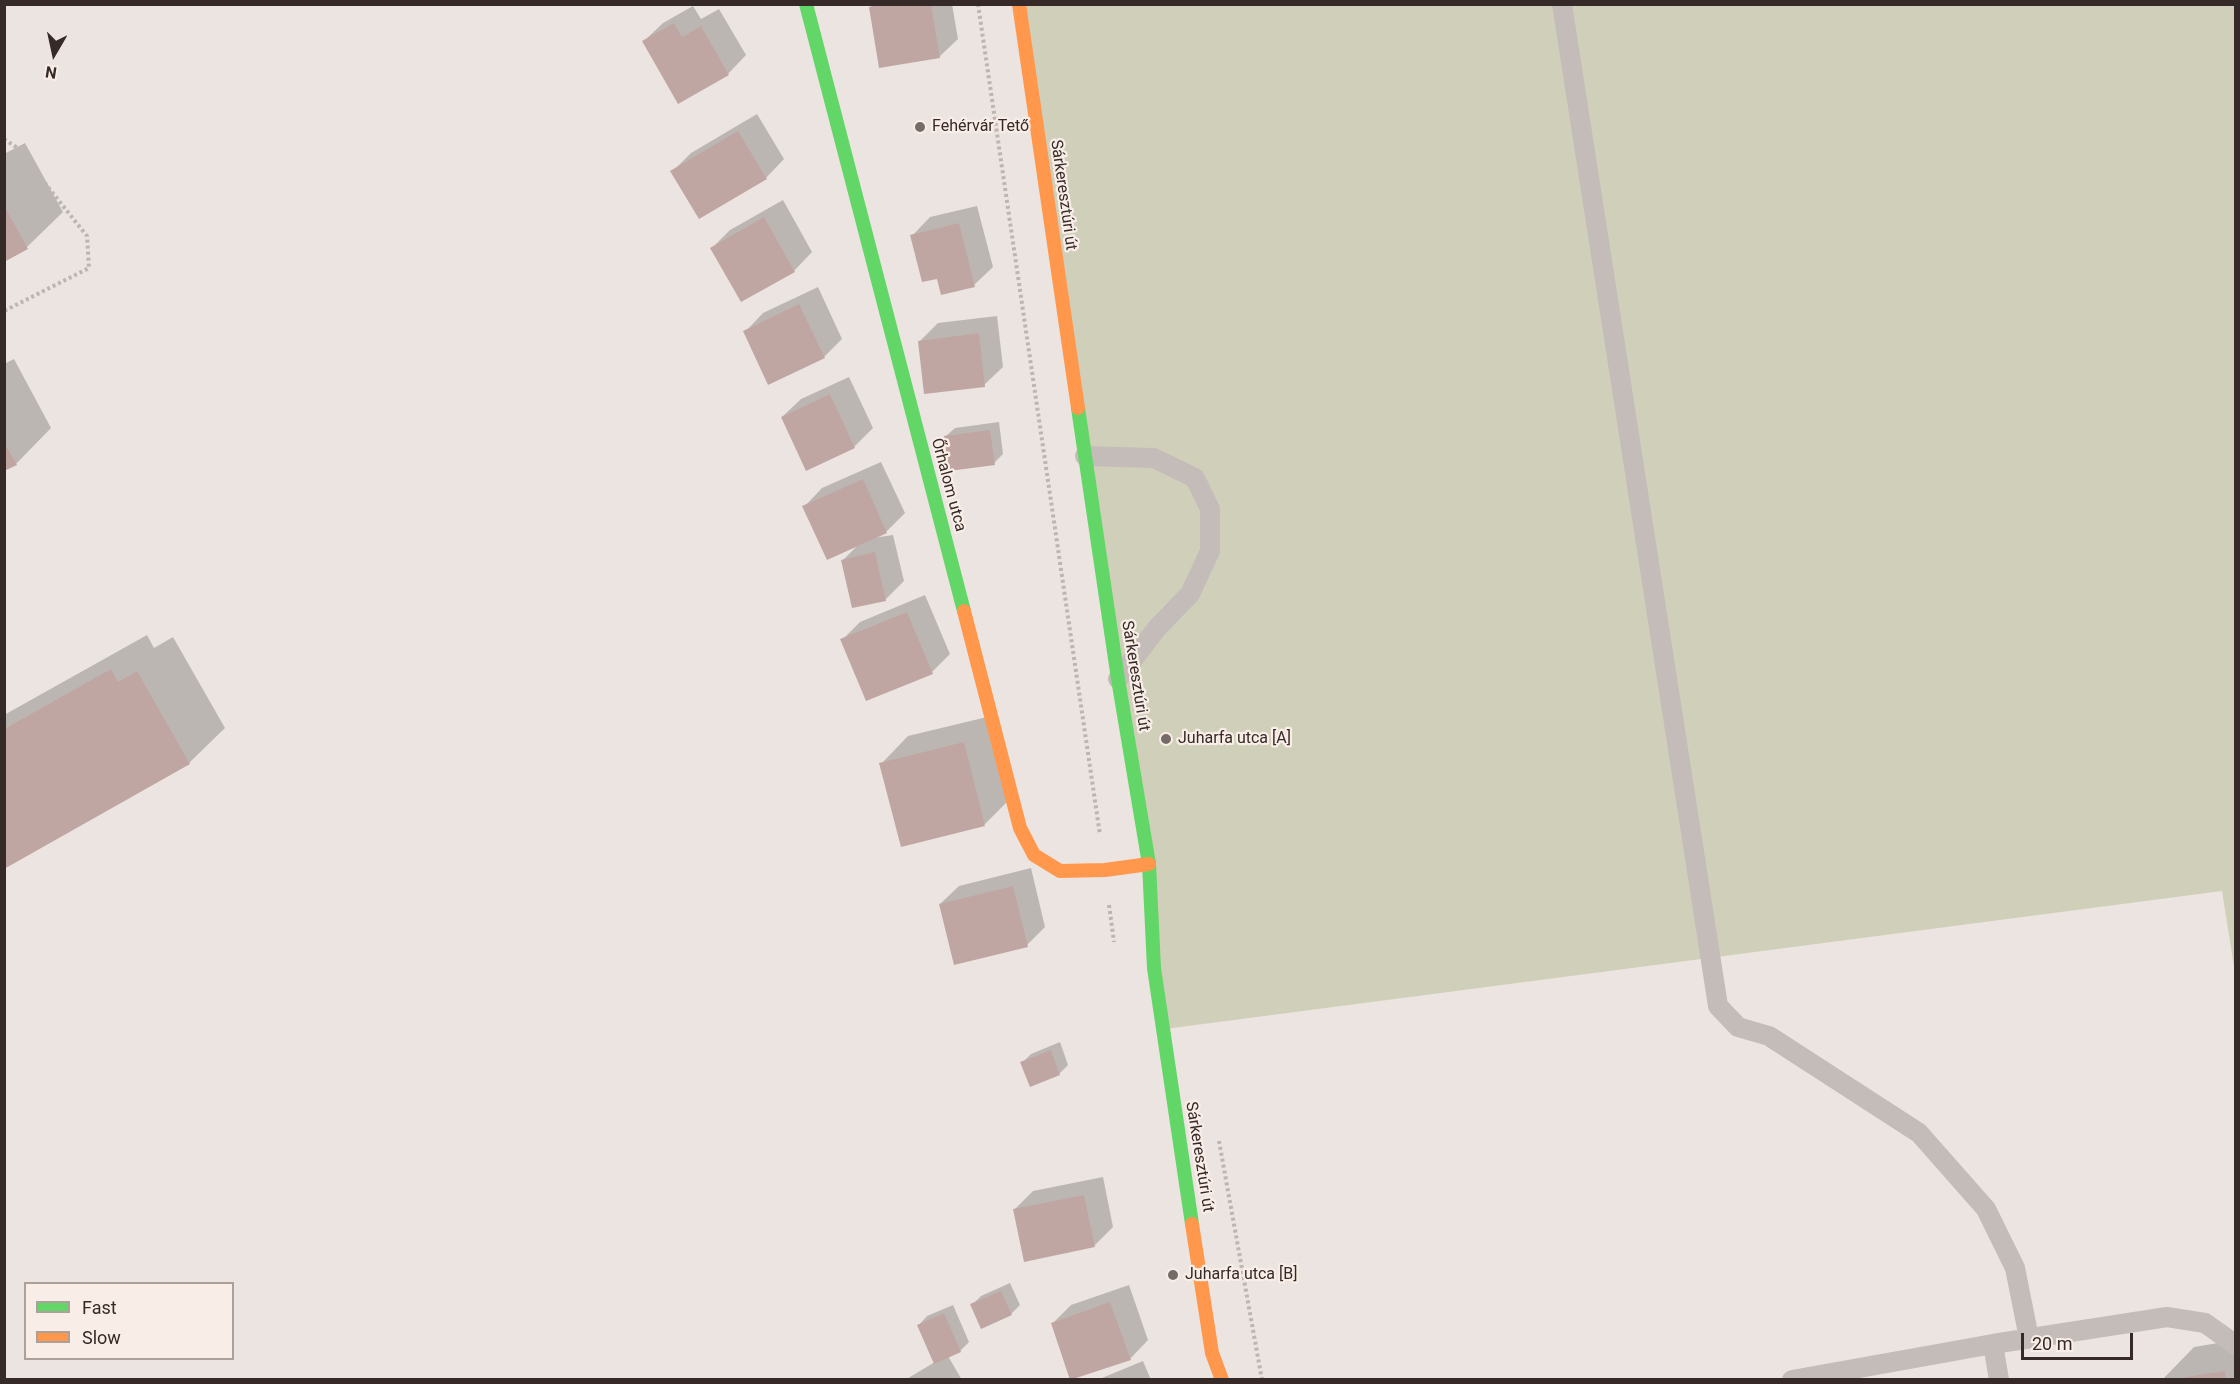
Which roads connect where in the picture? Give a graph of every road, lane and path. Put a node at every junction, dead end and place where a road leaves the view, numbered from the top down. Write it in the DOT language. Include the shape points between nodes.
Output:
graph roads {
  1 [pos="806,4"];
  2 [pos="1018,4"];
  3 [pos="1562,4"];
  4 [pos="4,139"];
  5 [pos="4,311"];
  6 [pos="1085,456"];
  7 [pos="1118,679"];
  8 [pos="1149,864"];
  9 [pos="2029,1338"];
  10 [pos="1993,1344"];
  11 [pos="2235,1345"];
  12 [pos="1212,1353"];
  13 [pos="1206,1380"];
  14 [pos="1222,1380"];
  15 [pos="1792,1380"];
  16 [pos="1999,1380"];
  1 -- 8 [label="main road, Őrhalom utca" via="1020,828 1034,855 1060,871"];
  2 -- 6 [label="main road, Sárkeresztúri út"];
  3 -- 9 [label="lane" via="1718,1006 1738,1027 1769,1036 1919,1133 1986,1209 2015,1268"];
  4 -- 5 [label="path" via="16,147 87,236 89,268"];
  6 -- 7 [label="main road, Sárkeresztúri út"];
  6 -- 7 [label="lane" via="1154,458 1195,478 1210,509 1210,551 1190,594 1157,628"];
  7 -- 8 [label="main road, Sárkeresztúri út"];
  8 -- 12 [label="main road, Sárkeresztúri út" via="1154,968"];
  9 -- 10 [label="lane"];
  9 -- 11 [label="lane" via="2167,1317 2205,1323"];
  10 -- 15 [label="lane"];
  10 -- 16 [label="lane"];
  12 -- 13 [label="main road, Sárkeresztúri út"];
  12 -- 14 [label="main road, Sárkeresztúri út"];
}
